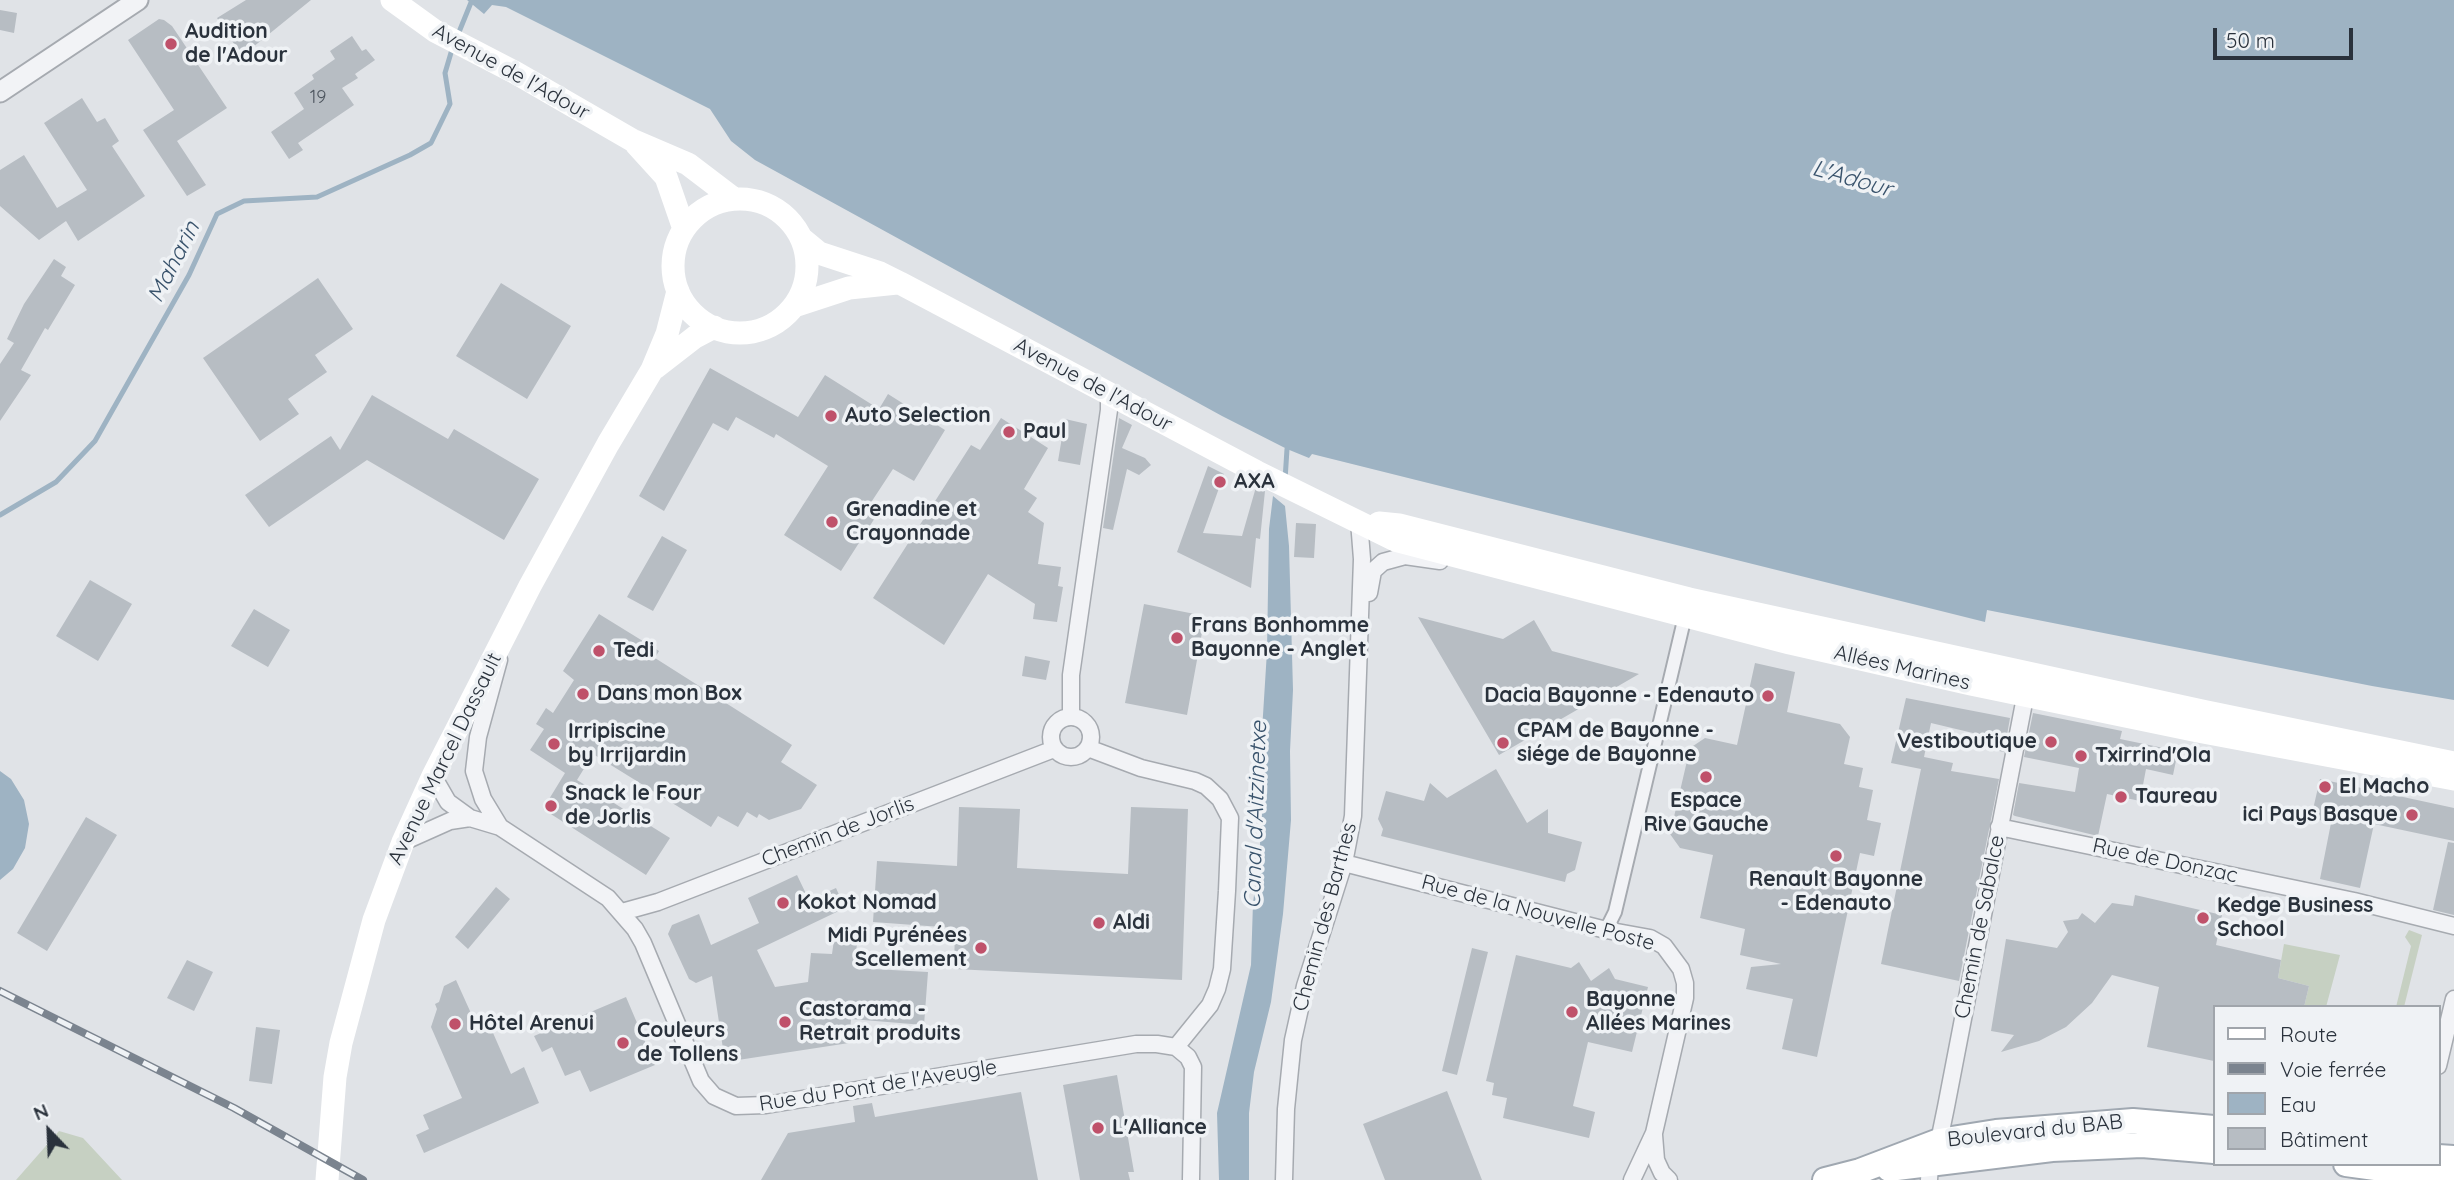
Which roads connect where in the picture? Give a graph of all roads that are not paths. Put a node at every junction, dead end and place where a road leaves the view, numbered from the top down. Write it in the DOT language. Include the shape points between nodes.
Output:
graph roads {
  1 [pos="138,0"];
  2 [pos="392,0"];
  3 [pos="0,92"];
  4 [pos="632,140"];
  5 [pos="734,199"];
  6 [pos="684,229"];
  7 [pos="802,239"];
  8 [pos="900,283"];
  9 [pos="678,291"];
  10 [pos="794,306"];
  11 [pos="714,327"];
  12 [pos="652,370"];
  13 [pos="1109,393"];
  14 [pos="1291,489"];
  15 [pos="1359,521"];
  16 [pos="1512,572"];
  17 [pos="1687,608"];
  18 [pos="505,634"];
  19 [pos="1359,654"];
  20 [pos="2028,684"];
  21 [pos="1071,717"];
  22 [pos="1088,748"];
  23 [pos="1054,749"];
  24 [pos="2454,764"];
  25 [pos="433,776"];
  26 [pos="2454,779"];
  27 [pos="470,818"];
  28 [pos="500,827"];
  29 [pos="1999,827"];
  30 [pos="403,842"];
  31 [pos="1344,863"];
  32 [pos="622,912"];
  33 [pos="2454,926"];
  34 [pos="1606,930"];
  35 [pos="2454,999"];
  36 [pos="1176,1047"];
  37 [pos="2440,1058"];
  38 [pos="2212,1128"];
  39 [pos="1654,1133"];
  40 [pos="2212,1151"];
  41 [pos="1933,1162"];
  42 [pos="2360,1166"];
  43 [pos="327,1170"];
  44 [pos="2454,1179"];
  45 [pos="1191,1180"];
  46 [pos="1284,1180"];
  47 [pos="1632,1180"];
  48 [pos="1669,1180"];
  49 [pos="1825,1180"];
  1 -- 3 [label="street"];
  2 -- 4 [label="main road, Avenue de l'Adour" via="435,31"];
  4 -- 5 [label="main road, Avenue de l'Adour" via="688,164"];
  4 -- 6 [label="main road, Avenue de l'Adour" via="666,177"];
  5 -- 6 [label="main road" via="706,208"];
  5 -- 7 [label="main road" via="771,206 794,225"];
  6 -- 9 [label="main road" via="673,259"];
  7 -- 8 [label="main road, Avenue de l'Adour" via="819,253"];
  7 -- 10 [label="main road" via="807,274"];
  8 -- 10 [label="main road" via="849,288"];
  8 -- 13 [label="main road, Avenue de l'Adour"];
  9 -- 11 [label="main road" via="692,313"];
  9 -- 12 [label="main road, Avenue Marcel Dassault"];
  10 -- 11 [label="main road" via="781,319 757,330 731,332"];
  11 -- 12 [label="main road, Avenue Marcel Dassault"];
  12 -- 18 [label="main road, Avenue Marcel Dassault"];
  13 -- 14 [label="main road, Avenue de l'Adour"];
  13 -- 21 [label="street" via="1071,675"];
  14 -- 15 [label="main road, Allées Marines"];
  15 -- 16 [label="main road, Allées Marines" via="1395,540"];
  15 -- 17 [label="main road, Allées Marines" via="1399,525"];
  15 -- 19 [label="street, Chemin des Barthes"];
  16 -- 17 [label="main road, Allées Marines"];
  16 -- 19 [label="street, Chemin des Barthes" via="1405,556 1383,562 1373,571"];
  17 -- 20 [label="main road, Allées Marines"];
  17 -- 34 [label="street" via="1615,912"];
  18 -- 25 [label="main road, Avenue Marcel Dassault"];
  18 -- 28 [label="street, Rue du Pont de l'Aveugle" via="478,737 474,771 483,799"];
  19 -- 31 [label="street, Chemin des Barthes" via="1354,800"];
  20 -- 24 [label="main road, Allées Marines"];
  20 -- 26 [label="main road, Allées Marines" via="2199,731"];
  20 -- 29 [label="street, Chemin de Sabalce"];
  21 -- 22 [label="street" via="1089,727"];
  21 -- 23 [label="street" via="1055,724 1051,733"];
  22 -- 23 [label="street" via="1076,757 1060,755"];
  22 -- 36 [label="street" via="1206,786 1230,818 1222,969 1210,1005"];
  23 -- 32 [label="street, Chemin de Jorlis"];
  25 -- 27 [label="street" via="448,802"];
  25 -- 30 [label="main road, Avenue Marcel Dassault"];
  27 -- 28 [label="street, Rue du Pont de l'Aveugle"];
  27 -- 30 [label="street" via="450,821"];
  28 -- 32 [label="street, Rue du Pont de l'Aveugle" via="593,886"];
  29 -- 33 [label="street, Rue de Donzac"];
  29 -- 41 [label="street, Chemin de Sabalce"];
  30 -- 43 [label="main road, Avenue Marcel Dassault" via="374,920 341,1043"];
  31 -- 34 [label="street, Rue de la Nouvelle Poste"];
  31 -- 46 [label="street, Chemin des Barthes" via="1293,1040"];
  32 -- 36 [label="street, Rue du Pont de l'Aveugle" via="642,943 701,1081 714,1096 736,1106 766,1105 1136,1044"];
  34 -- 39 [label="street, Rue de la Nouvelle Poste" via="1650,938 1664,946 1685,983 1682,1017"];
  35 -- 37 [label="street"];
  36 -- 45 [label="street" via="1193,1067"];
  38 -- 41 [label="main road, Boulevard du BAB" via="2133,1121 1996,1132"];
  39 -- 47 [label="street, Rue de la Nouvelle Poste"];
  39 -- 48 [label="street, Rue de la Nouvelle Poste" via="1656,1160"];
  40 -- 41 [label="main road, Boulevard du BAB" via="2142,1145 2088,1147"];
  41 -- 49 [label="main road, Boulevard du BAB"];
  42 -- 44 [label="main road"];
}
